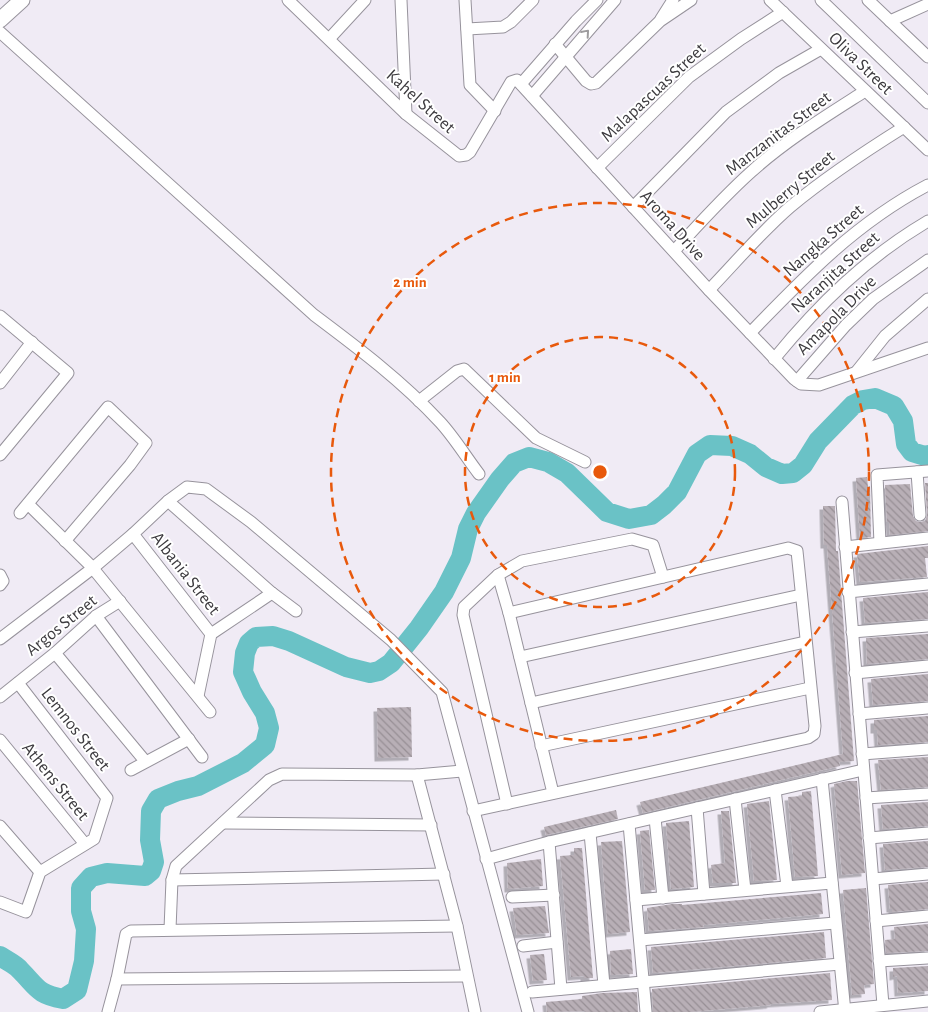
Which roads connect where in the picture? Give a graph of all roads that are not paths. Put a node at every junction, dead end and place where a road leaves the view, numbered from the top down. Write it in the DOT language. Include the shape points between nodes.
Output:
graph roads {
  1 [pos="22,0"];
  2 [pos="365,0"];
  3 [pos="401,0"];
  4 [pos="465,0"];
  5 [pos="533,0"];
  6 [pos="597,0"];
  7 [pos="615,0"];
  8 [pos="673,0"];
  9 [pos="692,0"];
  10 [pos="770,0"];
  11 [pos="821,0"];
  12 [pos="868,0"];
  13 [pos="293,2"];
  14 [pos="928,4"];
  15 [pos="783,12"];
  16 [pos="0,20"];
  17 [pos="660,21"];
  18 [pos="890,21"];
  19 [pos="467,29"];
  20 [pos="0,32"];
  21 [pos="329,39"];
  22 [pos="555,44"];
  23 [pos="822,49"];
  24 [pos="565,57"];
  25 [pos="928,58"];
  26 [pos="519,82"];
  27 [pos="865,91"];
  28 [pos="532,96"];
  29 [pos="928,103"];
  30 [pos="495,111"];
  31 [pos="406,114"];
  32 [pos="904,127"];
  33 [pos="928,150"];
  34 [pos="597,168"];
  35 [pos="928,185"];
  36 [pos="633,206"];
  37 [pos="928,221"];
  38 [pos="674,251"];
  39 [pos="928,260"];
  40 [pos="709,290"];
  41 [pos="928,299"];
  42 [pos="0,316"];
  43 [pos="750,333"];
  44 [pos="32,342"];
  45 [pos="928,348"];
  46 [pos="774,359"];
  47 [pos="856,371"];
  48 [pos="797,381"];
  49 [pos="0,383"];
  50 [pos="419,401"];
  51 [pos="0,455"];
  52 [pos="585,462"];
  53 [pos="923,471"];
  54 [pos="479,474"];
  55 [pos="168,501"];
  56 [pos="842,502"];
  57 [pos="28,504"];
  58 [pos="20,513"];
  59 [pos="920,515"];
  60 [pos="133,534"];
  61 [pos="928,538"];
  62 [pos="65,541"];
  63 [pos="880,543"];
  64 [pos="845,546"];
  65 [pos="93,568"];
  66 [pos="0,575"];
  67 [pos="498,575"];
  68 [pos="663,578"];
  69 [pos="928,584"];
  70 [pos="0,585"];
  71 [pos="848,592"];
  72 [pos="272,593"];
  73 [pos="801,595"];
  74 [pos="120,601"];
  75 [pos="296,611"];
  76 [pos="509,613"];
  77 [pos="96,616"];
  78 [pos="928,626"];
  79 [pos="852,632"];
  80 [pos="211,634"];
  81 [pos="0,639"];
  82 [pos="805,642"];
  83 [pos="55,653"];
  84 [pos="520,657"];
  85 [pos="928,666"];
  86 [pos="855,673"];
  87 [pos="18,683"];
  88 [pos="810,688"];
  89 [pos="198,696"];
  90 [pos="0,697"];
  91 [pos="531,703"];
  92 [pos="928,708"];
  93 [pos="210,712"];
  94 [pos="859,714"];
  95 [pos="189,739"];
  96 [pos="0,740"];
  97 [pos="541,746"];
  98 [pos="928,749"];
  99 [pos="862,754"];
  100 [pos="202,756"];
  101 [pos="145,761"];
  102 [pos="131,770"];
  103 [pos="863,770"];
  104 [pos="462,771"];
  105 [pos="418,775"];
  106 [pos="822,779"];
  107 [pos="775,790"];
  108 [pos="553,793"];
  109 [pos="928,794"];
  110 [pos="866,798"];
  111 [pos="735,799"];
  112 [pos="508,804"];
  113 [pos="697,808"];
  114 [pos="473,812"];
  115 [pos="654,818"];
  116 [pos="222,823"];
  117 [pos="629,824"];
  118 [pos="431,825"];
  119 [pos="0,826"];
  120 [pos="590,833"];
  121 [pos="928,833"];
  122 [pos="869,838"];
  123 [pos="549,842"];
  124 [pos="85,844"];
  125 [pos="486,859"];
  126 [pos="40,872"];
  127 [pos="444,874"];
  128 [pos="928,874"];
  129 [pos="873,879"];
  130 [pos="172,880"];
  131 [pos="832,883"];
  132 [pos="787,886"];
  133 [pos="745,890"];
  134 [pos="704,894"];
  135 [pos="554,895"];
  136 [pos="512,897"];
  137 [pos="663,898"];
  138 [pos="636,900"];
  139 [pos="0,902"];
  140 [pos="928,916"];
  141 [pos="876,921"];
  142 [pos="835,923"];
  143 [pos="457,926"];
  144 [pos="170,929"];
  145 [pos="640,940"];
  146 [pos="557,942"];
  147 [pos="523,946"];
  148 [pos="928,958"];
  149 [pos="880,961"];
  150 [pos="840,964"];
  151 [pos="466,976"];
  152 [pos="117,979"];
  153 [pos="643,981"];
  154 [pos="604,985"];
  155 [pos="561,989"];
  156 [pos="532,992"];
  157 [pos="928,1001"];
  158 [pos="886,1007"];
  159 [pos="845,1011"];
  160 [pos="108,1012"];
  161 [pos="475,1012"];
  162 [pos="528,1012"];
  163 [pos="646,1012"];
  164 [pos="820,1012"];
  1 -- 16 [label="street"];
  2 -- 21 [label="street"];
  3 -- 31 [label="street"];
  4 -- 19 [label="street"];
  5 -- 19 [label="street" via="503,27"];
  6 -- 22 [label="street, Kahel Street"];
  24 -- 7 [label="street, one-way"];
  8 -- 17 [label="street"];
  9 -- 17 [label="street"];
  10 -- 15 [label="street, Oliva Street"];
  11 -- 29 [label="street"];
  12 -- 18 [label="street"];
  13 -- 21 [label="street, Kahel Street"];
  14 -- 18 [label="street"];
  15 -- 23 [label="street, Oliva Street"];
  15 -- 34 [label="street, Malapascuas Street" via="689,77"];
  17 -- 24 [label="street" via="596,83 586,81"];
  18 -- 25 [label="street"];
  19 -- 30 [label="street" via="470,85"];
  20 -- 50 [label="street" via="314,315"];
  21 -- 31 [label="street, Kahel Street"];
  22 -- 24 [label="street"];
  22 -- 26 [label="street, Kahel Street"];
  23 -- 27 [label="street, Oliva Street"];
  23 -- 36 [label="street" via="779,74 726,112"];
  24 -- 28 [label="street"];
  26 -- 28 [label="street, Aroma Drive"];
  26 -- 30 [label="street, Kahel Street" via="511,82"];
  27 -- 32 [label="street, Oliva Street"];
  27 -- 38 [label="street, Manzanitas Street" via="821,118 751,172"];
  28 -- 34 [label="street, Aroma Drive"];
  30 -- 31 [label="street, Kahel Street" via="470,152 462,156"];
  32 -- 33 [label="street, Oliva Street"];
  32 -- 40 [label="street, Mulberry Street" via="859,156 789,209"];
  34 -- 36 [label="street, Aroma Drive"];
  35 -- 43 [label="street, Nangka Street" via="901,199 831,252"];
  36 -- 38 [label="street, Aroma Drive"];
  37 -- 46 [label="street, Naranjita Street" via="856,271 803,323"];
  38 -- 40 [label="street, Aroma Drive"];
  39 -- 48 [label="street, Amapola Drive" via="873,299"];
  40 -- 43 [label="street, Aroma Drive"];
  41 -- 47 [label="street" via="884,336"];
  42 -- 44 [label="street"];
  43 -- 46 [label="street, Aroma Drive"];
  44 -- 49 [label="street"];
  44 -- 51 [label="street" via="68,373"];
  45 -- 47 [label="street"];
  46 -- 48 [label="street, Aroma Drive"];
  47 -- 48 [label="street, Aroma Drive" via="819,385"];
  50 -- 52 [label="street" via="464,369 536,438"];
  50 -- 54 [label="street" via="441,423"];
  53 -- 59 [label="street"];
  53 -- 63 [label="street" via="877,475"];
  55 -- 60 [label="street"];
  55 -- 72 [label="street"];
  55 -- 104 [label="street" via="187,487 206,489 251,522 391,640 442,692"];
  56 -- 64 [label="street"];
  57 -- 58 [label="street"];
  57 -- 62 [label="street"];
  57 -- 62 [label="street" via="108,407 146,443"];
  60 -- 65 [label="street"];
  60 -- 80 [label="street, Albania Street"];
  61 -- 63 [label="street"];
  62 -- 65 [label="street"];
  63 -- 64 [label="street"];
  64 -- 71 [label="street"];
  65 -- 74 [label="street"];
  65 -- 81 [label="street"];
  66 -- 70 [label="street" via="3,581"];
  67 -- 68 [label="street" via="522,561 632,539 652,545"];
  67 -- 76 [label="street"];
  67 -- 112 [label="street" via="464,607 463,615"];
  68 -- 73 [label="street" via="788,548 797,551"];
  68 -- 76 [label="street"];
  69 -- 71 [label="street"];
  71 -- 79 [label="street"];
  72 -- 75 [label="street"];
  72 -- 80 [label="street"];
  73 -- 82 [label="street"];
  73 -- 84 [label="street"];
  74 -- 77 [label="street, Argos Street"];
  74 -- 89 [label="street"];
  76 -- 84 [label="street"];
  77 -- 83 [label="street, Argos Street"];
  77 -- 95 [label="street"];
  78 -- 79 [label="street"];
  79 -- 86 [label="street"];
  80 -- 89 [label="street"];
  82 -- 88 [label="street"];
  82 -- 91 [label="street"];
  83 -- 87 [label="street, Argos Street"];
  83 -- 101 [label="street"];
  84 -- 91 [label="street"];
  85 -- 86 [label="street"];
  86 -- 94 [label="street"];
  87 -- 90 [label="street, Argos Street"];
  87 -- 124 [label="street, Lemnos Street" via="107,798 94,839"];
  88 -- 97 [label="street"];
  88 -- 108 [label="street" via="815,726 814,734 808,738"];
  89 -- 93 [label="street"];
  91 -- 97 [label="street"];
  92 -- 94 [label="street"];
  94 -- 99 [label="street"];
  95 -- 100 [label="street"];
  95 -- 101 [label="street"];
  96 -- 124 [label="street, Athens Street"];
  97 -- 108 [label="street"];
  98 -- 99 [label="street"];
  99 -- 103 [label="street"];
  101 -- 102 [label="street"];
  103 -- 106 [label="street"];
  103 -- 110 [label="street"];
  104 -- 105 [label="street"];
  104 -- 114 [label="street"];
  105 -- 116 [label="street" via="282,774 269,780"];
  105 -- 118 [label="street"];
  106 -- 107 [label="street"];
  106 -- 131 [label="street"];
  107 -- 111 [label="street"];
  107 -- 132 [label="street"];
  108 -- 112 [label="street"];
  109 -- 110 [label="street"];
  110 -- 122 [label="street"];
  111 -- 113 [label="street"];
  111 -- 133 [label="street"];
  112 -- 114 [label="street"];
  113 -- 115 [label="street"];
  113 -- 134 [label="street"];
  114 -- 125 [label="street"];
  115 -- 117 [label="street"];
  115 -- 137 [label="street"];
  116 -- 118 [label="street"];
  116 -- 130 [label="street" via="176,866"];
  117 -- 120 [label="street"];
  117 -- 138 [label="street"];
  118 -- 127 [label="street"];
  119 -- 126 [label="street"];
  120 -- 123 [label="street"];
  120 -- 154 [label="street"];
  121 -- 122 [label="street"];
  122 -- 129 [label="street"];
  123 -- 125 [label="street"];
  123 -- 135 [label="street"];
  124 -- 126 [label="street"];
  125 -- 162 [label="street"];
  126 -- 139 [label="street" via="26,912"];
  127 -- 130 [label="street"];
  127 -- 143 [label="street"];
  128 -- 129 [label="street"];
  129 -- 141 [label="street"];
  130 -- 144 [label="street"];
  131 -- 132 [label="street"];
  131 -- 142 [label="street"];
  132 -- 133 [label="street"];
  133 -- 134 [label="street"];
  134 -- 137 [label="street"];
  135 -- 136 [label="street"];
  135 -- 146 [label="street"];
  137 -- 138 [label="street"];
  138 -- 145 [label="street"];
  140 -- 141 [label="street"];
  141 -- 149 [label="street"];
  142 -- 145 [label="street"];
  142 -- 150 [label="street"];
  143 -- 144 [label="street"];
  143 -- 151 [label="street"];
  144 -- 152 [label="street" via="130,931 126,934"];
  145 -- 153 [label="street"];
  146 -- 147 [label="street"];
  146 -- 155 [label="street"];
  148 -- 149 [label="street"];
  149 -- 158 [label="street"];
  150 -- 153 [label="street"];
  150 -- 159 [label="street"];
  151 -- 152 [label="street"];
  151 -- 161 [label="street"];
  152 -- 160 [label="street"];
  153 -- 154 [label="street"];
  153 -- 163 [label="street"];
  154 -- 155 [label="street"];
  155 -- 156 [label="street"];
  157 -- 158 [label="street"];
  158 -- 159 [label="street"];
  159 -- 164 [label="street"];
}
